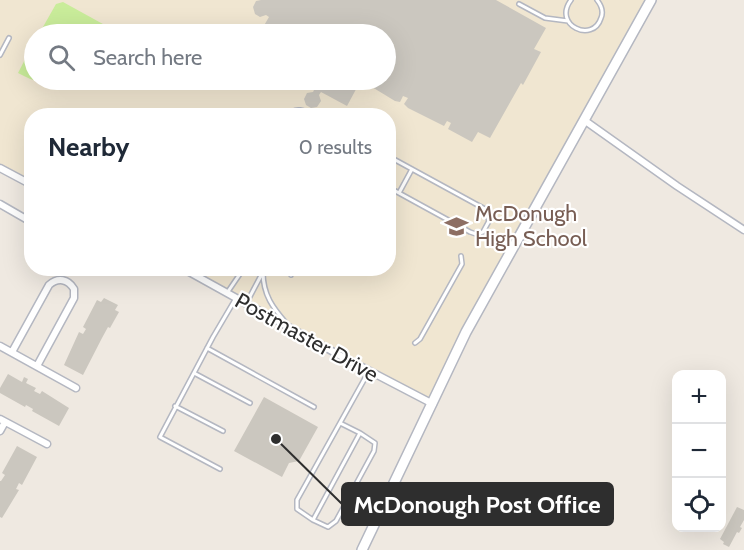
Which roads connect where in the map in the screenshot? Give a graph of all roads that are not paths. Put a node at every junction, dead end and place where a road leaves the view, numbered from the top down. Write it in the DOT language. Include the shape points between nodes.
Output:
graph roads {
  1 [pos="597,0"];
  2 [pos="651,0"];
  3 [pos="570,1"];
  4 [pos="519,4"];
  5 [pos="568,21"];
  6 [pos="9,38"];
  7 [pos="0,55"];
  8 [pos="584,120"];
  9 [pos="396,160"];
  10 [pos="412,169"];
  11 [pos="1,170"];
  12 [pos="24,181"];
  13 [pos="396,191"];
  14 [pos="399,193"];
  15 [pos="0,204"];
  16 [pos="24,218"];
  17 [pos="744,230"];
  18 [pos="461,256"];
  19 [pos="197,276"];
  20 [pos="239,276"];
  21 [pos="261,276"];
  22 [pos="264,276"];
  23 [pos="227,293"];
  24 [pos="236,298"];
  25 [pos="246,303"];
  26 [pos="290,328"];
  27 [pos="415,343"];
  28 [pos="0,346"];
  29 [pos="207,348"];
  30 [pos="12,352"];
  31 [pos="37,366"];
  32 [pos="369,371"];
  33 [pos="194,373"];
  34 [pos="76,388"];
  35 [pos="250,403"];
  36 [pos="432,404"];
  37 [pos="175,406"];
  38 [pos="314,407"];
  39 [pos="3,420"];
  40 [pos="340,423"];
  41 [pos="0,431"];
  42 [pos="222,431"];
  43 [pos="360,433"];
  44 [pos="47,444"];
  45 [pos="220,469"];
  46 [pos="313,520"];
  47 [pos="362,550"];
  1 -- 5 [label="lane" via="602,14 595,27 582,31"];
  2 -- 8 [label="main road"];
  3 -- 5 [label="lane"];
  4 -- 5 [label="lane" via="544,18"];
  6 -- 7 [label="lane"];
  8 -- 17 [label="street"];
  8 -- 36 [label="main road" via="466,332"];
  9 -- 10 [label="lane"];
  10 -- 14 [label="lane"];
  10 -- 14 [label="lane" via="485,209 487,227 483,232 470,232"];
  11 -- 12 [label="street"];
  13 -- 14 [label="lane"];
  15 -- 16 [label="street"];
  18 -- 27 [label="lane" via="462,264"];
  19 -- 23 [label="street, Postmaster Drive"];
  20 -- 23 [label="lane"];
  21 -- 25 [label="lane"];
  22 -- 26 [label="lane" via="269,303"];
  23 -- 24 [label="street, Postmaster Drive"];
  24 -- 25 [label="street, Postmaster Drive"];
  24 -- 29 [label="lane"];
  25 -- 26 [label="street, Postmaster Drive"];
  26 -- 32 [label="street, Postmaster Drive"];
  28 -- 30 [label="street"];
  29 -- 33 [label="lane"];
  29 -- 38 [label="lane"];
  30 -- 31 [label="street"];
  30 -- 31 [label="street" via="49,285 67,281 74,289 74,298"];
  31 -- 34 [label="street"];
  32 -- 36 [label="street, Postmaster Drive"];
  32 -- 40 [label="lane"];
  33 -- 35 [label="lane"];
  33 -- 37 [label="lane"];
  36 -- 47 [label="main road"];
  37 -- 42 [label="lane"];
  37 -- 45 [label="lane" via="160,437"];
  39 -- 41 [label="street"];
  39 -- 44 [label="street"];
  40 -- 43 [label="lane"];
  40 -- 46 [label="lane" via="297,500 297,509"];
  43 -- 46 [label="lane"];
  43 -- 46 [label="lane" via="375,443 374,451 336,521 328,526"];
}
